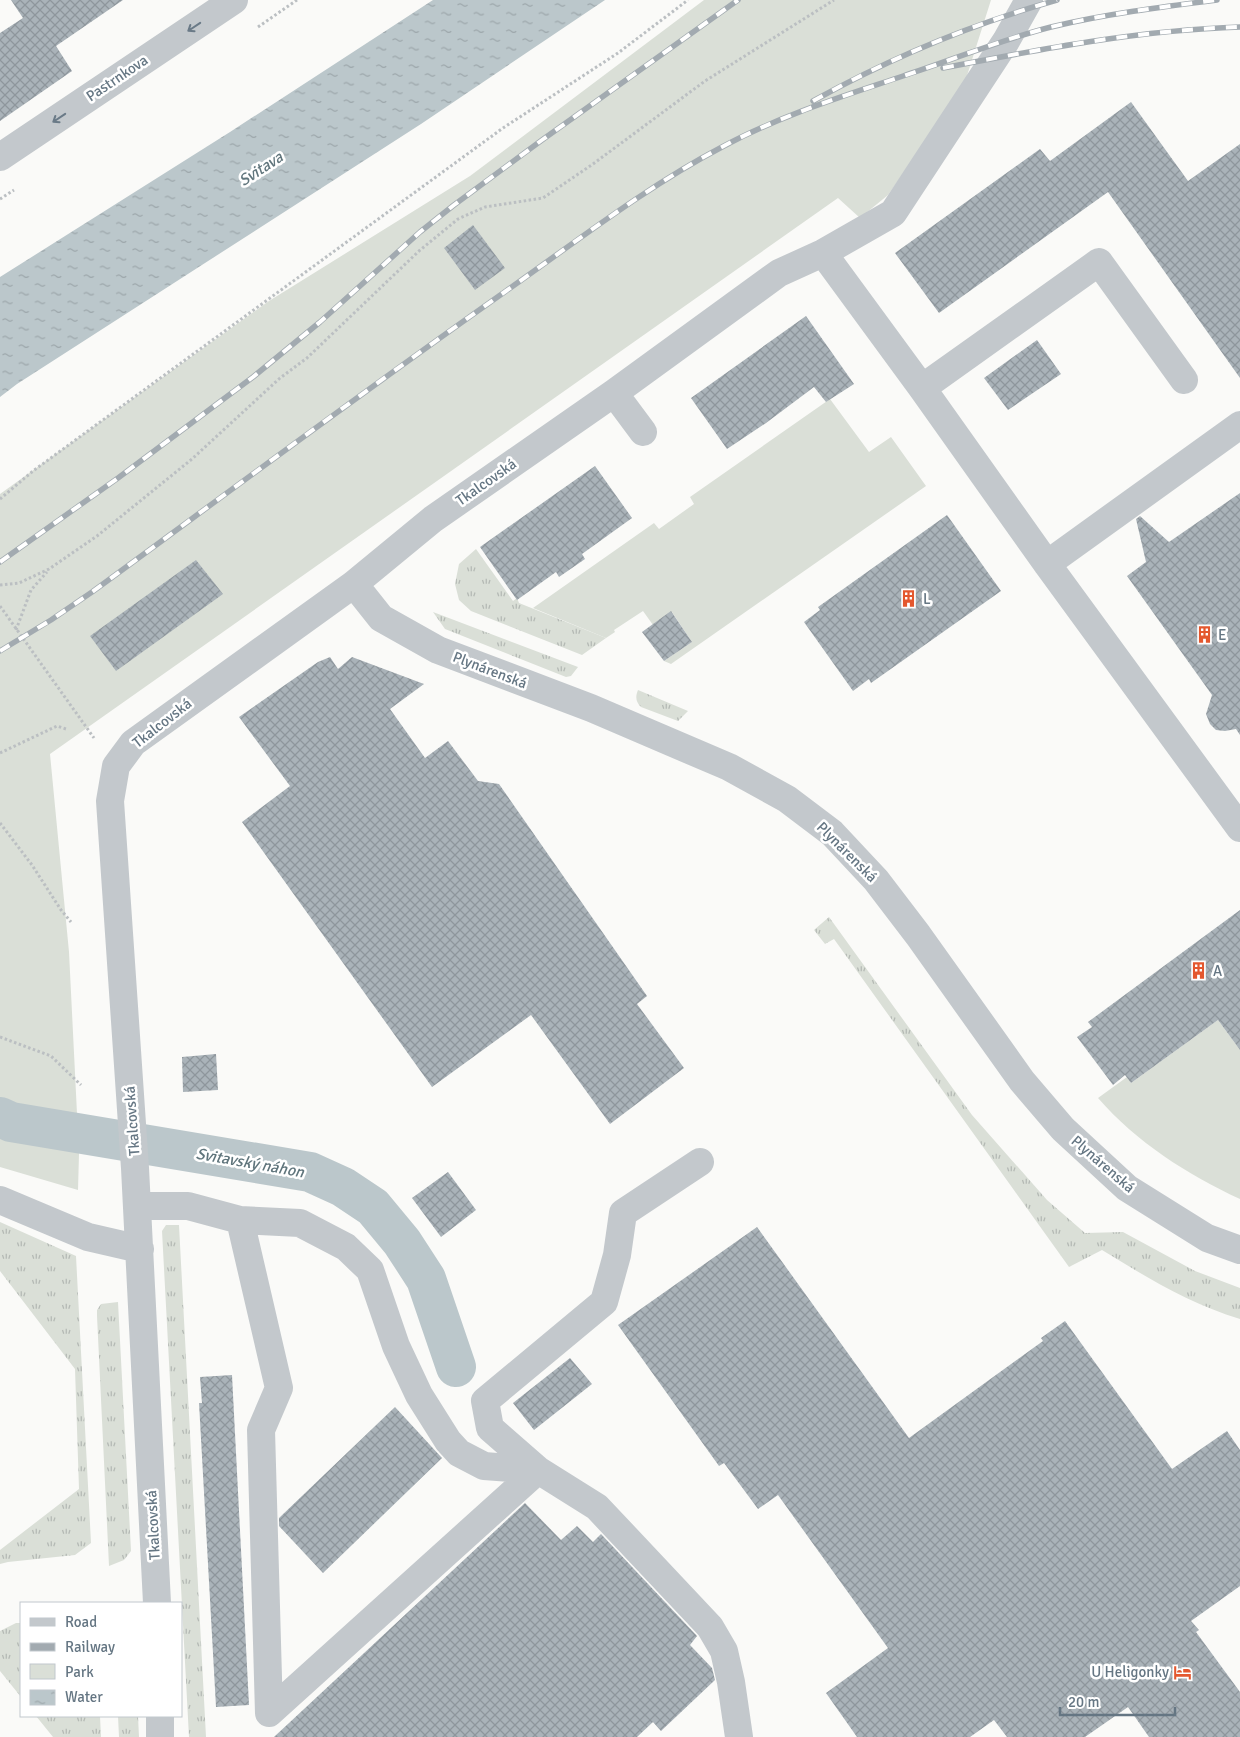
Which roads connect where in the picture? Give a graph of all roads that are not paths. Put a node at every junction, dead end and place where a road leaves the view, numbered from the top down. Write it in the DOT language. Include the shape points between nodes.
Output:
graph roads {
  1 [pos="234,0"];
  2 [pos="1029,0"];
  3 [pos="0,157"];
  4 [pos="823,252"];
  5 [pos="1184,380"];
  6 [pos="922,388"];
  7 [pos="614,393"];
  8 [pos="1240,425"];
  9 [pos="643,432"];
  10 [pos="1047,564"];
  11 [pos="354,584"];
  12 [pos="1240,828"];
  13 [pos="700,1162"];
  14 [pos="0,1200"];
  15 [pos="137,1206"];
  16 [pos="240,1220"];
  17 [pos="140,1249"];
  18 [pos="1240,1250"];
  19 [pos="538,1470"];
  20 [pos="157,1602"];
  21 [pos="160,1717"];
  22 [pos="160,1737"];
  23 [pos="739,1737"];
  1 -- 3 [label="street, Pastrnkova, one-way"];
  2 -- 4 [label="street, Tkalcovská" via="893,213"];
  4 -- 6 [label="street"];
  4 -- 7 [label="street, Tkalcovská" via="779,273"];
  5 -- 6 [label="street" via="1099,262"];
  6 -- 10 [label="street"];
  7 -- 9 [label="street"];
  7 -- 11 [label="street, Tkalcovská" via="434,519"];
  8 -- 10 [label="street"];
  10 -- 12 [label="street"];
  11 -- 15 [label="street, Tkalcovská" via="133,743 116,766 110,801"];
  11 -- 18 [label="street, Plynárenská" via="381,618 438,650 591,708 729,766 787,799 832,833 876,880 1022,1081 1063,1129 1127,1188 1206,1238"];
  13 -- 19 [label="street" via="623,1213 617,1255 604,1302 485,1401 490,1428"];
  14 -- 17 [label="street" via="88,1236"];
  15 -- 16 [label="street" via="188,1206"];
  15 -- 17 [label="street, Tkalcovská"];
  16 -- 19 [label="street" via="300,1223 346,1247 370,1270 396,1346 419,1395 448,1441 460,1453 484,1466"];
  16 -- 19 [label="street" via="279,1388 261,1430 269,1713"];
  17 -- 20 [label="street, Tkalcovská"];
  19 -- 23 [label="street" via="597,1507 710,1627 724,1651"];
  21 -- 22 [label="street"];
}
